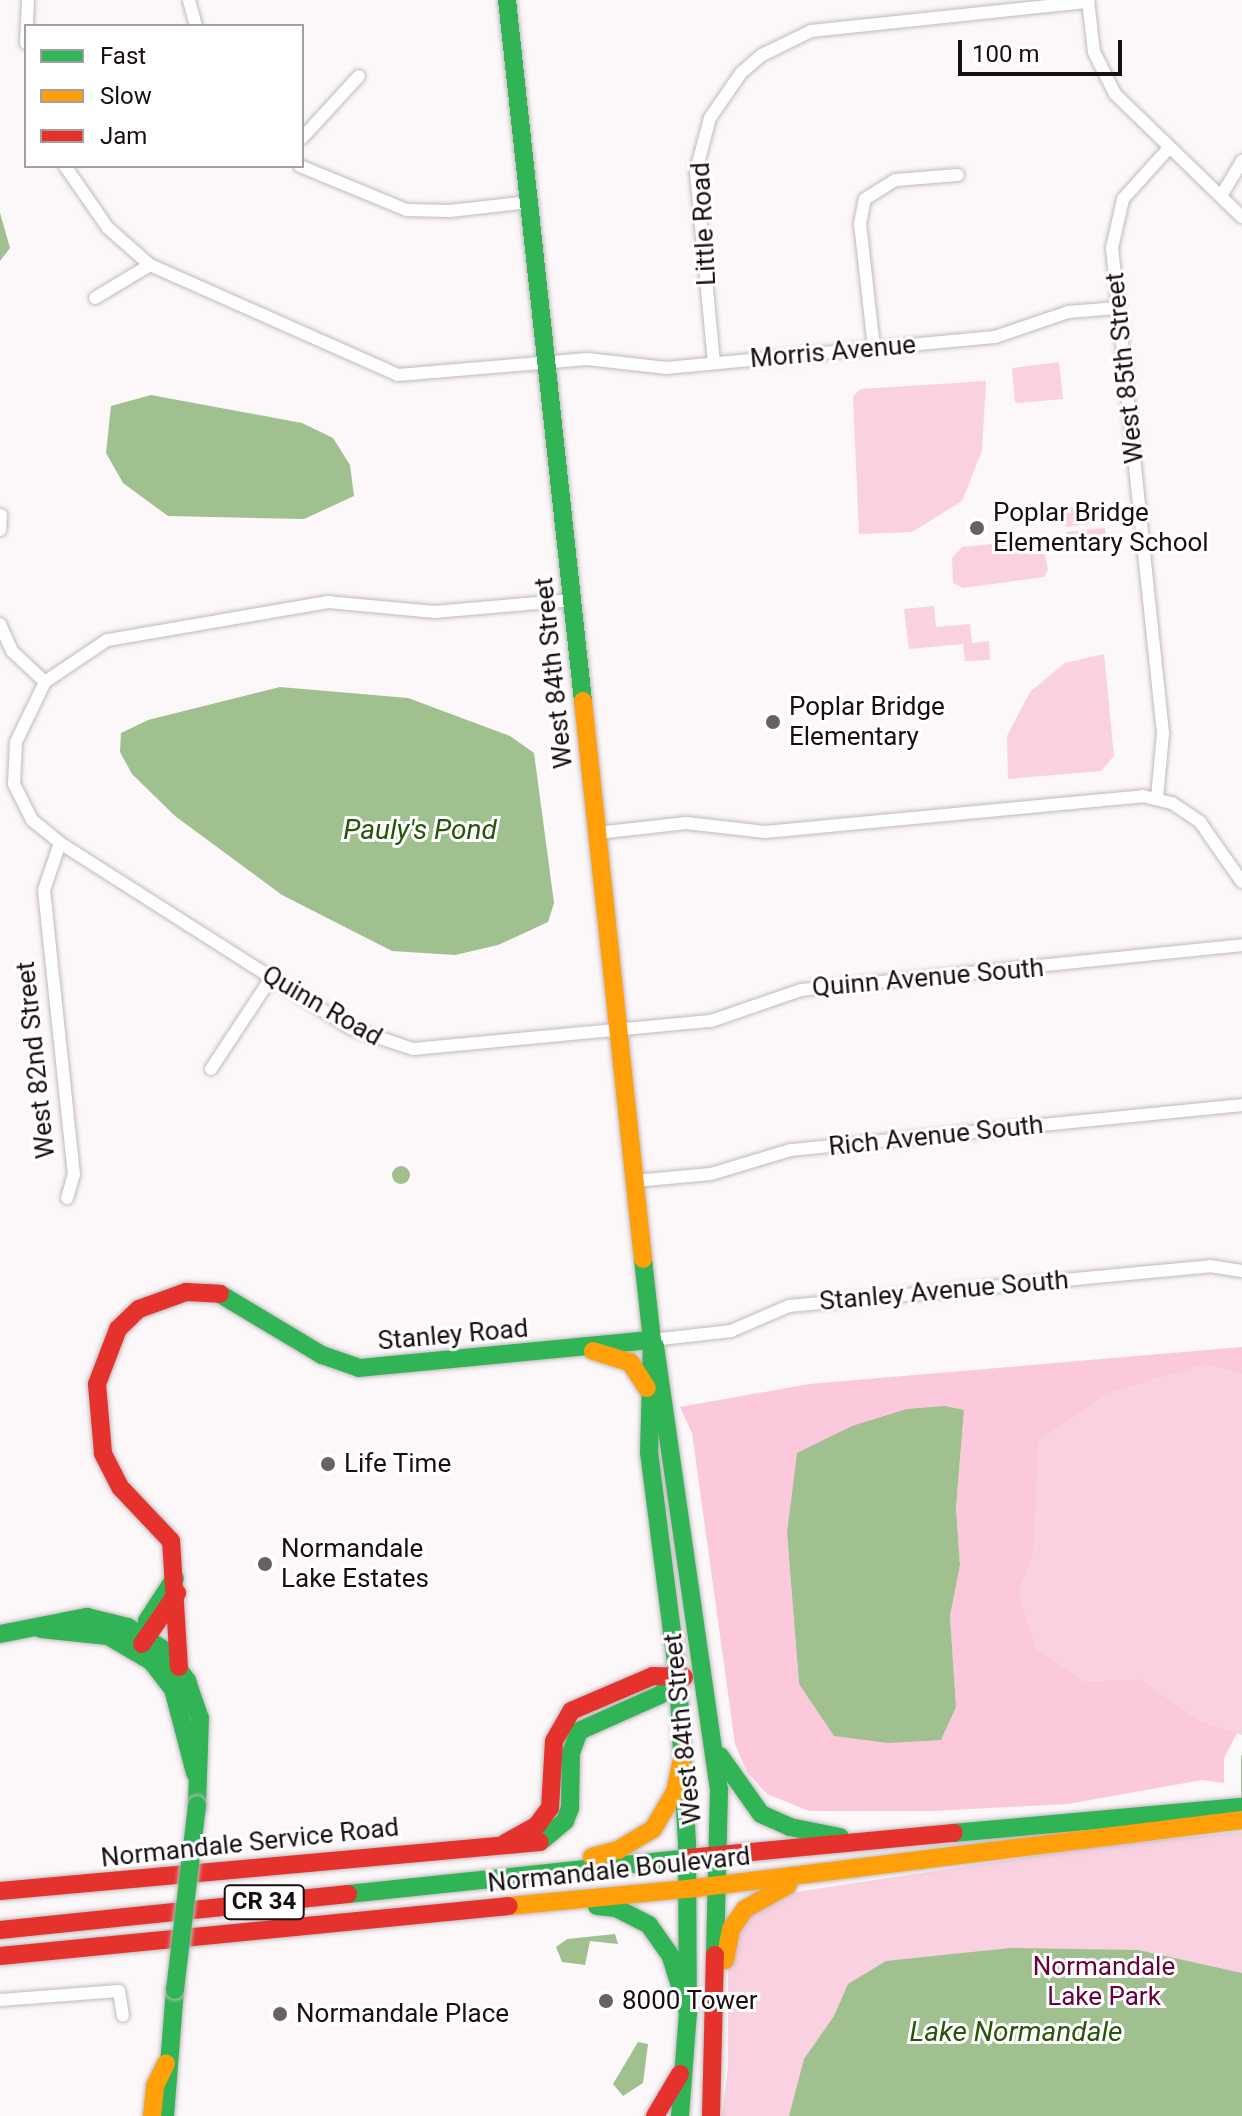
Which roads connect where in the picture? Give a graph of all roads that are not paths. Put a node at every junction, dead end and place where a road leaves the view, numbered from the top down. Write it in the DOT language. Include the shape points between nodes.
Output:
graph roads {
  1 [pos="28,0"];
  2 [pos="189,0"];
  3 [pos="507,0"];
  4 [pos="1088,1"];
  5 [pos="27,24"];
  6 [pos="195,24"];
  7 [pos="359,76"];
  8 [pos="304,136"];
  9 [pos="1169,148"];
  10 [pos="1242,161"];
  11 [pos="66,168"];
  12 [pos="304,168"];
  13 [pos="958,175"];
  14 [pos="1221,196"];
  15 [pos="529,202"];
  16 [pos="1242,217"];
  17 [pos="150,265"];
  18 [pos="95,298"];
  19 [pos="1118,308"];
  20 [pos="874,348"];
  21 [pos="545,362"];
  22 [pos="714,363"];
  23 [pos="1,515"];
  24 [pos="0,530"];
  25 [pos="572,600"];
  26 [pos="0,624"];
  27 [pos="45,682"];
  28 [pos="1157,798"];
  29 [pos="597,833"];
  30 [pos="60,843"];
  31 [pos="1242,882"];
  32 [pos="1242,945"];
  33 [pos="271,978"];
  34 [pos="618,1031"];
  35 [pos="211,1069"];
  36 [pos="1242,1105"];
  37 [pos="635,1181"];
  38 [pos="67,1198"];
  39 [pos="1242,1271"];
  40 [pos="652,1340"];
  41 [pos="580,1348"];
  42 [pos="648,1391"];
  43 [pos="177,1585"];
  44 [pos="0,1634"];
  45 [pos="142,1643"];
  46 [pos="179,1667"];
  47 [pos="704,1673"];
  48 [pos="678,1678"];
  49 [pos="714,1746"];
  50 [pos="683,1753"];
  51 [pos="196,1777"];
  52 [pos="1242,1807"];
  53 [pos="1230,1817"];
  54 [pos="863,1842"];
  55 [pos="719,1854"];
  56 [pos="688,1858"];
  57 [pos="528,1874"];
  58 [pos="828,1875"];
  59 [pos="717,1886"];
  60 [pos="687,1889"];
  61 [pos="0,1891"];
  62 [pos="558,1902"];
  63 [pos="0,1930"];
  64 [pos="0,1958"];
  65 [pos="0,2000"];
  66 [pos="688,2012"];
  67 [pos="123,2016"];
  68 [pos="716,2035"];
  69 [pos="686,2061"];
  70 [pos="166,2063"];
  71 [pos="168,2112"];
  72 [pos="152,2116"];
  73 [pos="655,2116"];
  74 [pos="680,2116"];
  75 [pos="711,2116"];
  1 -- 5 [label="street"];
  2 -- 6 [label="street"];
  3 -- 15 [label="main road, West 84th Street"];
  4 -- 9 [label="street" via="1094,52 1103,74 1115,94"];
  4 -- 22 [label="street, Little Road" via="811,31 762,55 741,73 710,118 696,171"];
  7 -- 8 [label="street"];
  9 -- 14 [label="street"];
  9 -- 19 [label="street, West 85th Street" via="1116,214 1112,248"];
  10 -- 14 [label="street"];
  11 -- 17 [label="street" via="108,228"];
  12 -- 15 [label="street" via="407,210"];
  13 -- 20 [label="street" via="896,180 865,199 860,224"];
  14 -- 16 [label="street"];
  15 -- 21 [label="main road, West 84th Street"];
  17 -- 18 [label="street"];
  17 -- 21 [label="street, Morris Avenue" via="398,375"];
  19 -- 20 [label="street, Morris Avenue" via="1068,312 995,337"];
  19 -- 28 [label="street, West 85th Street" via="1163,733"];
  20 -- 22 [label="street, Morris Avenue"];
  21 -- 22 [label="street, Morris Avenue" via="607,359 647,368"];
  21 -- 25 [label="main road, West 84th Street"];
  23 -- 24 [label="street"];
  25 -- 27 [label="street" via="435,612 355,602 303,604 107,640"];
  25 -- 29 [label="main road, West 84th Street"];
  26 -- 27 [label="street" via="12,651"];
  27 -- 30 [label="street" via="16,742 14,784 32,820"];
  28 -- 29 [label="street" via="1128,796 765,832 686,823"];
  28 -- 31 [label="street" via="1200,822"];
  29 -- 34 [label="main road, West 84th Street"];
  30 -- 33 [label="street, Quinn Road"];
  30 -- 38 [label="street, West 82nd Street" via="44,890 74,1174"];
  32 -- 34 [label="street, Quinn Avenue South" via="801,990 727,1019"];
  33 -- 34 [label="street, Quinn Road" via="370,1039 413,1049"];
  33 -- 35 [label="street"];
  34 -- 37 [label="main road, West 84th Street"];
  36 -- 37 [label="street, Rich Avenue South" via="791,1150 721,1172"];
  37 -- 40 [label="main road, West 84th Street"];
  39 -- 40 [label="street, Stanley Avenue South" via="1210,1266 789,1306 731,1331"];
  40 -- 41 [label="main road, Stanley Road"];
  40 -- 42 [label="main road, West 84th Street"];
  40 -- 47 [label="main road, West 84th Street"];
  41 -- 42 [label="main road" via="630,1362"];
  41 -- 43 [label="main road, Stanley Road" via="359,1368 322,1355 248,1305 207,1291 151,1303 128,1318 108,1346 97,1384 106,1465 171,1541"];
  42 -- 48 [label="main road, West 84th Street" via="655,1507"];
  43 -- 45 [label="main road" via="147,1621"];
  43 -- 46 [label="main road"];
  44 -- 45 [label="main road" via="87,1617"];
  45 -- 46 [label="main road"];
  45 -- 51 [label="main road" via="173,1689"];
  46 -- 51 [label="main road" via="200,1718"];
  47 -- 48 [label="main road"];
  47 -- 49 [label="main road, West 84th Street"];
  48 -- 50 [label="main road, West 84th Street"];
  48 -- 61 [label="main road, Normandale Service Road" via="660,1695 579,1731 571,1753 572,1794 565,1821 543,1842"];
  49 -- 54 [label="main road" via="761,1814 790,1827"];
  49 -- 55 [label="main road, West 84th Street"];
  50 -- 56 [label="main road, West 84th Street"];
  50 -- 57 [label="main road" via="675,1792 653,1829 618,1850"];
  51 -- 70 [label="main road, bridge"];
  52 -- 53 [label="main road, Normandale Boulevard / CR 34"];
  53 -- 54 [label="main road, Normandale Boulevard / CR 34"];
  53 -- 58 [label="main road, Normandale Boulevard / CR 34"];
  54 -- 55 [label="main road, Normandale Boulevard / CR 34"];
  55 -- 56 [label="main road, Normandale Boulevard / CR 34"];
  55 -- 59 [label="main road, West 84th Street"];
  56 -- 57 [label="main road, Normandale Boulevard / CR 34"];
  56 -- 60 [label="main road, West 84th Street"];
  57 -- 63 [label="main road, Normandale Boulevard / CR 34"];
  58 -- 59 [label="main road, Normandale Boulevard / CR 34"];
  58 -- 68 [label="main road" via="772,1891 737,1919 728,1939"];
  59 -- 60 [label="main road, Normandale Boulevard / CR 34"];
  59 -- 68 [label="main road, West 84th Street"];
  60 -- 62 [label="main road, Normandale Boulevard / CR 34"];
  60 -- 66 [label="main road, West 84th Street"];
  62 -- 64 [label="main road, Normandale Boulevard / CR 34"];
  62 -- 66 [label="main road" via="616,1908 646,1922 671,1957"];
  65 -- 67 [label="street" via="119,1991"];
  66 -- 69 [label="main road, West 84th Street"];
  68 -- 75 [label="main road, West 84th Street"];
  69 -- 73 [label="main road"];
  69 -- 74 [label="main road, West 84th Street"];
  70 -- 71 [label="main road"];
  70 -- 72 [label="main road" via="155,2086"];
}
